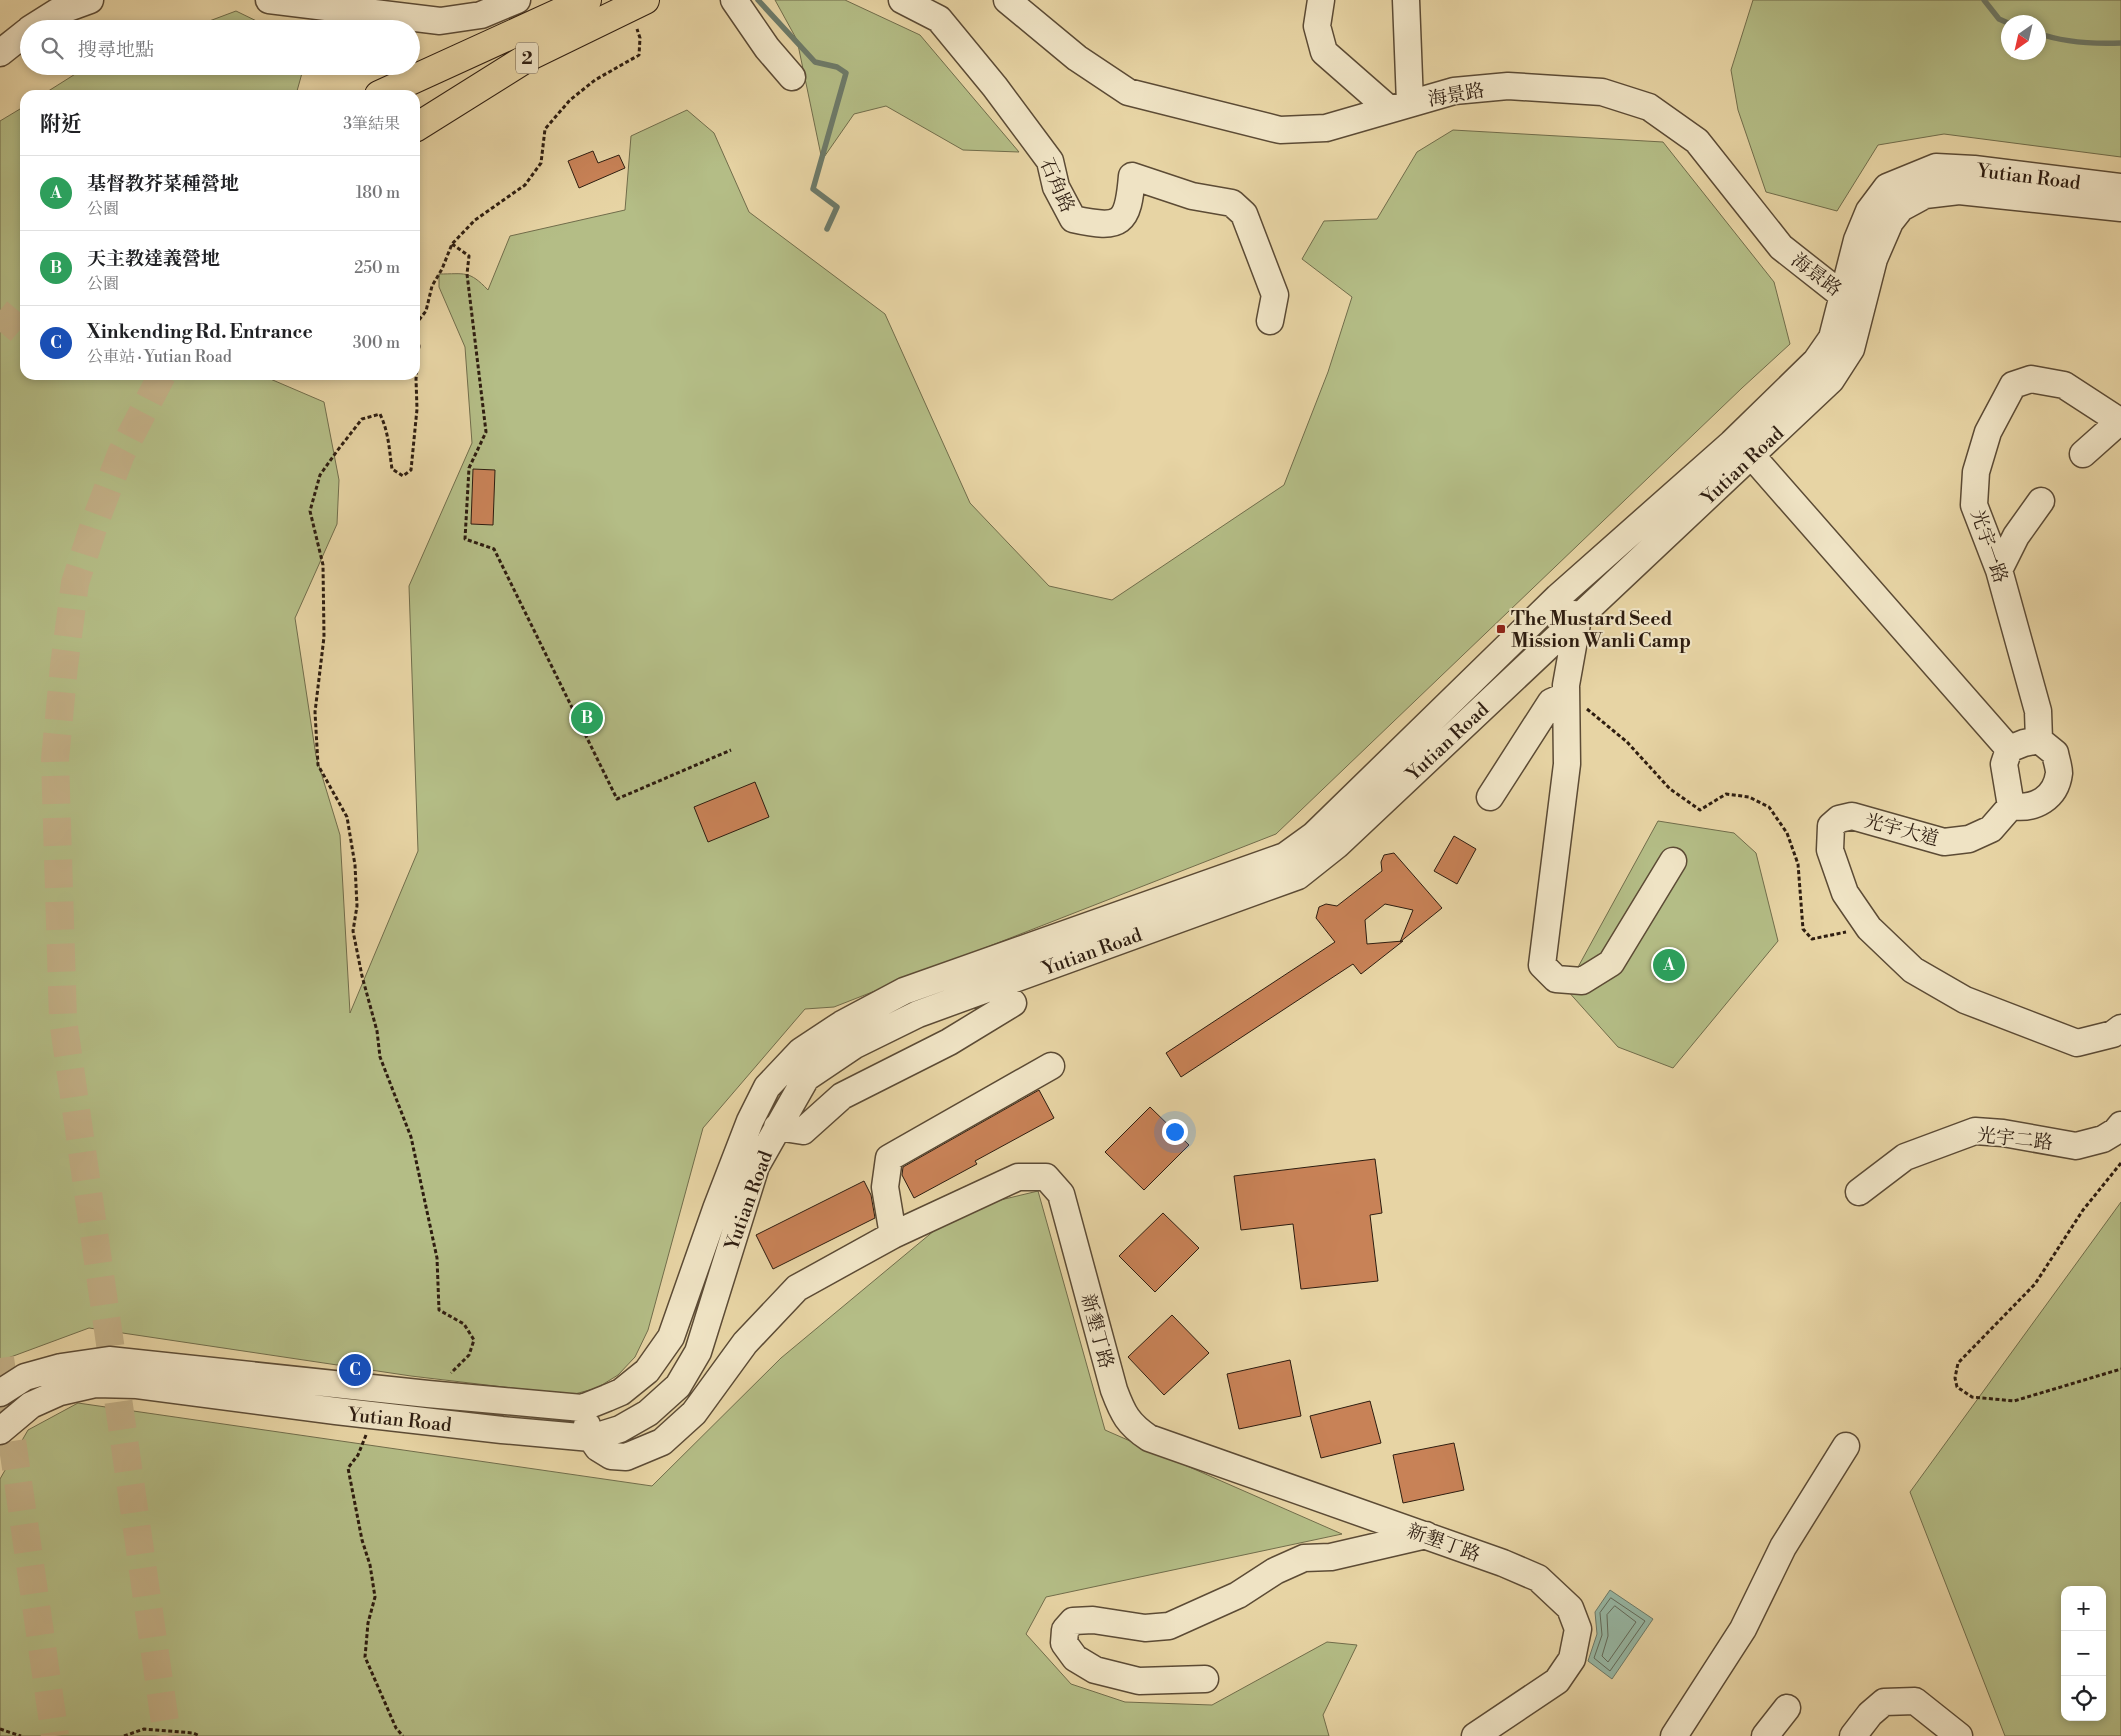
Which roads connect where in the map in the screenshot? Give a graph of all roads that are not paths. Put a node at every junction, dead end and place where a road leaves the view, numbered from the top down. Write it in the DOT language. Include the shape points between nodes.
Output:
graph roads {
  1 [pos="90,0"];
  2 [pos="269,0"];
  3 [pos="587,0"];
  4 [pos="734,0"];
  5 [pos="902,0"];
  6 [pos="1007,0"];
  7 [pos="1321,0"];
  8 [pos="1406,0"];
  9 [pos="513,1"];
  10 [pos="637,4"];
  11 [pos="44,20"];
  12 [pos="20,37"];
  13 [pos="0,54"];
  14 [pos="792,77"];
  15 [pos="390,90"];
  16 [pos="1399,106"];
  17 [pos="420,125"];
  18 [pos="2121,187"];
  19 [pos="2121,208"];
  20 [pos="1852,299"];
  21 [pos="1270,320"];
  22 [pos="2120,422"];
  23 [pos="1742,450"];
  24 [pos="2084,454"];
  25 [pos="2041,501"];
  26 [pos="1999,570"];
  27 [pos="1558,597"];
  28 [pos="1578,618"];
  29 [pos="1565,696"];
  30 [pos="2039,740"];
  31 [pos="2009,749"];
  32 [pos="1490,797"];
  33 [pos="2011,806"];
  34 [pos="1673,861"];
  35 [pos="1013,1003"];
  36 [pos="2121,1028"];
  37 [pos="1051,1066"];
  38 [pos="2121,1125"];
  39 [pos="777,1127"];
  40 [pos="1860,1192"];
  41 [pos="893,1235"];
  42 [pos="0,1393"];
  43 [pos="582,1408"];
  44 [pos="0,1431"];
  45 [pos="591,1438"];
  46 [pos="1846,1446"];
  47 [pos="1426,1535"];
  48 [pos="1205,1679"];
  49 [pos="1786,1708"];
  50 [pos="1475,1736"];
  51 [pos="1674,1736"];
  52 [pos="1765,1736"];
  53 [pos="1853,1736"];
  54 [pos="1958,1736"];
  1 -- 11 [label="street"];
  2 -- 9 [label="street" via="440,20 480,15"];
  3 -- 15 [label="main road, 2"];
  4 -- 14 [label="street" via="767,48"];
  5 -- 21 [label="street, 石角路" via="939,19 995,87 1050,162 1056,187 1073,219 1114,223 1123,218 1130,204 1132,176 1192,196 1232,203 1244,214 1275,295"];
  6 -- 16 [label="street, 海景路" via="1076,58 1128,92 1280,130 1326,128"];
  7 -- 16 [label="street" via="1317,26 1324,52"];
  8 -- 16 [label="street"];
  10 -- 17 [label="main road, 2" via="530,56"];
  12 -- 13 [label="street"];
  16 -- 20 [label="street, 海景路" via="1454,91 1508,86 1602,92 1649,107 1697,141 1781,247"];
  18 -- 20 [label="street, Yutian Road" via="1974,169 1936,168 1886,187 1869,211 1857,240"];
  19 -- 20 [label="street, Yutian Road" via="1958,192 1925,195 1901,208 1890,222"];
  20 -- 23 [label="street, Yutian Road" via="1816,361"];
  22 -- 24 [label="street"];
  22 -- 26 [label="street, 光宇一路" via="2064,385 2031,379 2013,385 1988,432 1974,484 1974,506"];
  23 -- 27 [label="street, Yutian Road"];
  23 -- 28 [label="street, Yutian Road"];
  23 -- 31 [label="street"];
  25 -- 26 [label="street" via="2016,536"];
  26 -- 30 [label="street, 光宇一路" via="2038,711"];
  27 -- 28 [label="street"];
  27 -- 43 [label="street, Yutian Road" via="1314,835 1285,856 904,991 842,1024 801,1051 767,1087 750,1121 671,1337 646,1371 621,1392"];
  28 -- 29 [label="street"];
  28 -- 39 [label="street, Yutian Road" via="1336,845 1298,876 928,1011 855,1045 806,1078"];
  29 -- 32 [label="street" via="1551,702"];
  29 -- 34 [label="street" via="1567,764 1542,965 1556,979 1582,982 1611,963"];
  30 -- 31 [label="street"];
  30 -- 33 [label="street" via="2055,753 2059,771 2054,790 2045,800 2025,809"];
  31 -- 33 [label="street" via="2004,764"];
  33 -- 36 [label="street, 光宇大道" via="1991,829 1969,840 1944,842 1852,816 1839,819 1831,826 1830,850 1845,893 1869,928 1913,970 1965,1000 2077,1043 2113,1034"];
  35 -- 39 [label="street" via="949,1042 842,1096 803,1132"];
  37 -- 41 [label="street" via="889,1158 885,1187"];
  38 -- 40 [label="street, 光宇二路" via="2103,1139 2076,1146 1975,1131 1905,1157"];
  39 -- 45 [label="street, Yutian Road" via="756,1166 698,1352 678,1386 648,1413 620,1430"];
  41 -- 45 [label="street, 新墾丁路" via="796,1288 745,1343 694,1413 662,1442 626,1457 612,1456 598,1448"];
  41 -- 47 [label="street, 新墾丁路" via="1018,1177 1046,1177 1061,1194 1114,1390 1122,1412 1134,1428 1149,1438"];
  42 -- 43 [label="street, Yutian Road" via="25,1377 61,1366 109,1360"];
  43 -- 45 [label="street"];
  44 -- 45 [label="street, Yutian Road" via="31,1405 60,1392 95,1384 137,1385 373,1416"];
  46 -- 51 [label="street" via="1783,1547 1743,1629"];
  47 -- 48 [label="street" via="1332,1557 1304,1558 1275,1571 1238,1595 1168,1626 1145,1628 1093,1620 1073,1621 1065,1630 1064,1643 1075,1658 1095,1670 1139,1681"];
  47 -- 50 [label="street, 新墾丁路" via="1538,1578 1570,1608 1578,1629 1572,1659 1557,1681"];
  49 -- 52 [label="street"];
  53 -- 54 [label="street" via="1884,1702 1915,1701"];
}
